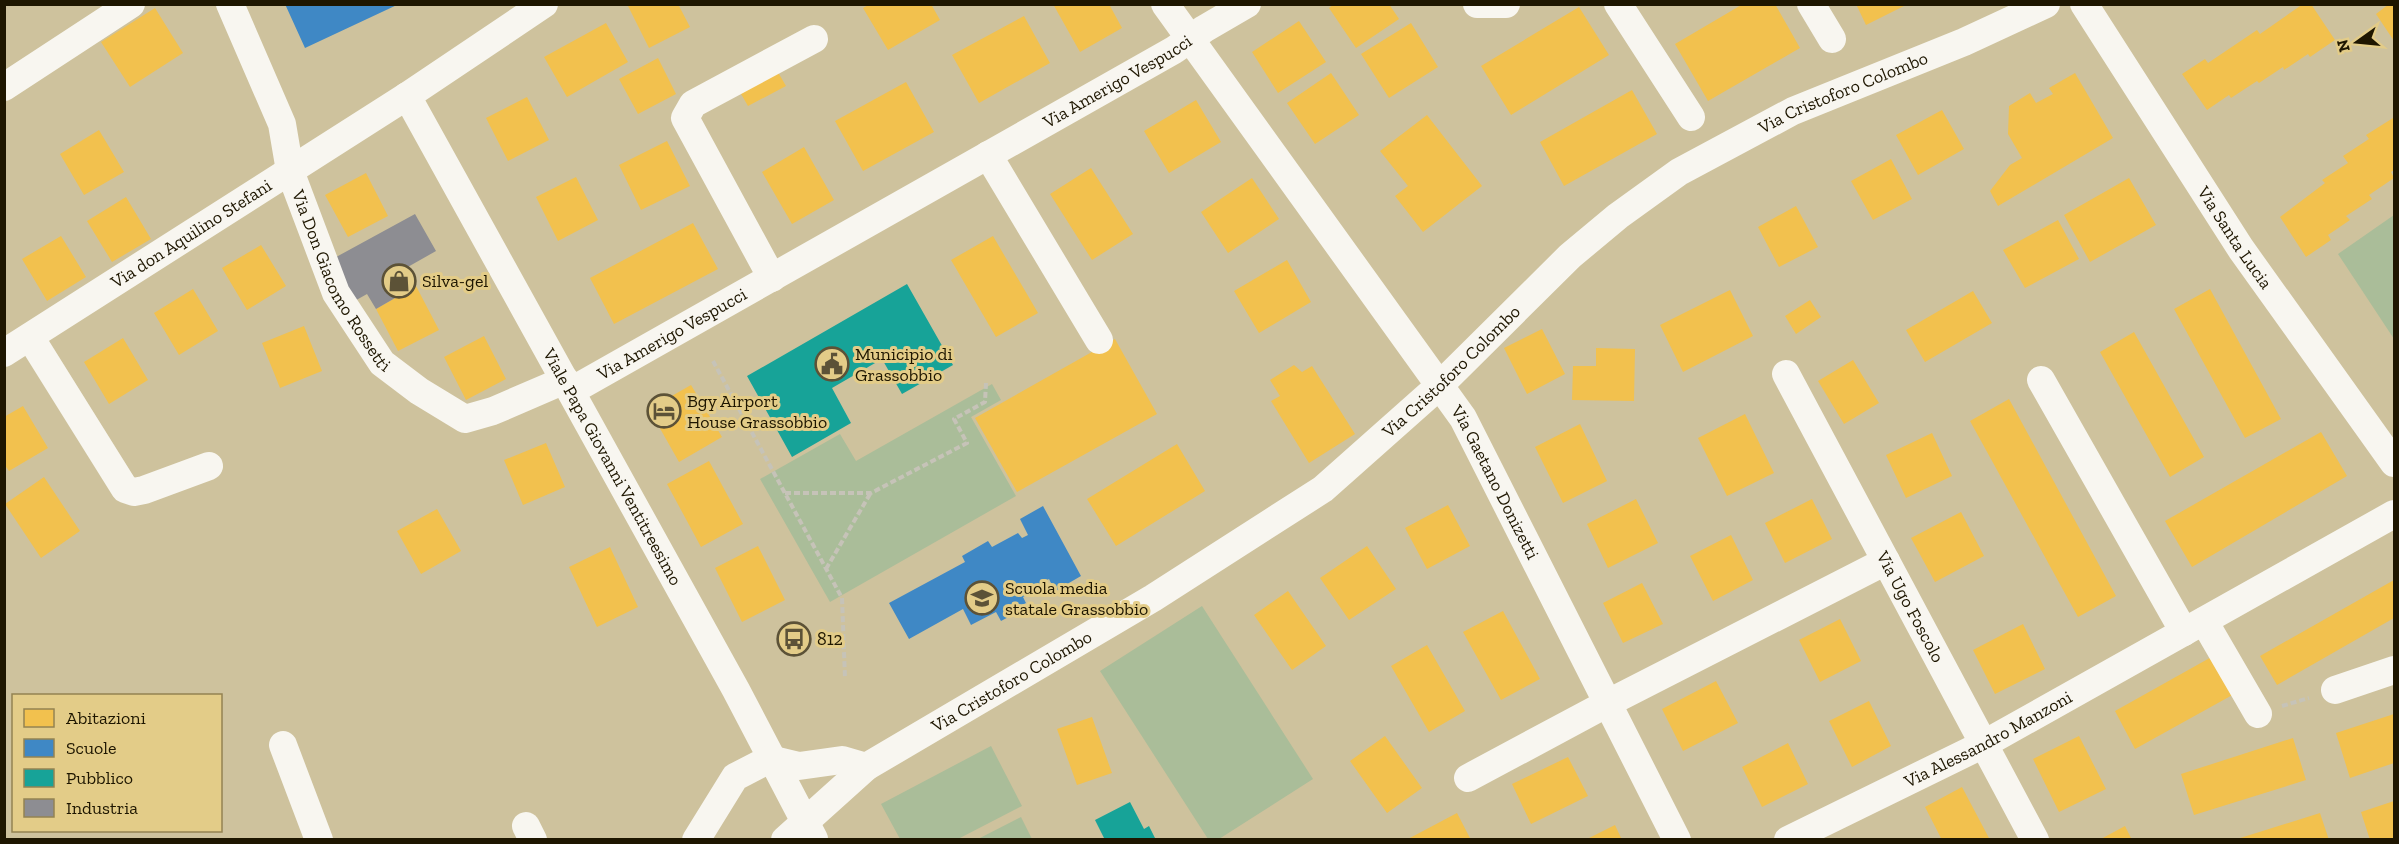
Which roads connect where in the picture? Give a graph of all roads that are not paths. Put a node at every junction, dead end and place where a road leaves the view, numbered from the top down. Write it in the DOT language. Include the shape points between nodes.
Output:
graph roads {
  1 [pos="130,4"];
  2 [pos="230,4"];
  3 [pos="543,4"];
  4 [pos="1165,4"];
  5 [pos="1247,4"];
  6 [pos="1478,4"];
  7 [pos="1506,4"];
  8 [pos="1618,4"];
  9 [pos="1811,4"];
  10 [pos="2046,4"];
  11 [pos="2084,4"];
  12 [pos="813,39"];
  13 [pos="1190,39"];
  14 [pos="1832,39"];
  15 [pos="4,87"];
  16 [pos="407,96"];
  17 [pos="1691,117"];
  18 [pos="988,155"];
  19 [pos="290,171"];
  20 [pos="772,278"];
  21 [pos="30,336"];
  22 [pos="1099,339"];
  23 [pos="4,353"];
  24 [pos="1786,374"];
  25 [pos="2041,380"];
  26 [pos="568,385"];
  27 [pos="1439,386"];
  28 [pos="2394,463"];
  29 [pos="209,466"];
  30 [pos="2394,514"];
  31 [pos="1887,561"];
  32 [pos="2194,626"];
  33 [pos="2394,670"];
  34 [pos="2335,690"];
  35 [pos="1608,703"];
  36 [pos="2258,714"];
  37 [pos="1984,744"];
  38 [pos="283,745"];
  39 [pos="770,759"];
  40 [pos="866,767"];
  41 [pos="1468,778"];
  42 [pos="802,834"];
  43 [pos="319,840"];
  44 [pos="696,840"];
  45 [pos="1677,840"];
  46 [pos="1788,840"];
  47 [pos="2035,840"];
  1 -- 15 [label="street"];
  2 -- 19 [label="street, Via Don Giacomo Rossetti" via="282,124"];
  3 -- 16 [label="street, Via don Aquilino Stefani"];
  4 -- 13 [label="street, Via Gaetano Donizetti"];
  5 -- 13 [label="street, Via Amerigo Vespucci"];
  6 -- 7 [label="street"];
  8 -- 17 [label="street"];
  9 -- 14 [label="street"];
  10 -- 27 [label="street, Via Cristoforo Colombo" via="1964,42 1792,111 1679,172 1570,256"];
  11 -- 28 [label="street, Via Santa Lucia" via="2241,249"];
  12 -- 20 [label="street" via="693,104 685,118"];
  13 -- 18 [label="street, Via Amerigo Vespucci"];
  13 -- 27 [label="street, Via Gaetano Donizetti"];
  16 -- 19 [label="street, Via don Aquilino Stefani"];
  16 -- 26 [label="street, Viale Papa Giovanni Ventitreesimo"];
  18 -- 20 [label="street, Via Amerigo Vespucci"];
  18 -- 22 [label="street"];
  19 -- 21 [label="street, Via don Aquilino Stefani"];
  19 -- 26 [label="street, Via Don Giacomo Rossetti" via="336,294 382,363 465,419"];
  20 -- 26 [label="street, Via Amerigo Vespucci"];
  21 -- 23 [label="street, Via don Aquilino Stefani"];
  21 -- 29 [label="street" via="126,489 144,490"];
  24 -- 31 [label="street, Via Ugo Foscolo"];
  25 -- 32 [label="street"];
  26 -- 39 [label="street, Viale Papa Giovanni Ventitreesimo"];
  27 -- 35 [label="street, Via Gaetano Donizetti" via="1463,418"];
  27 -- 40 [label="street, Via Cristoforo Colombo" via="1323,489 1153,598"];
  30 -- 32 [label="street, Via Alessandro Manzoni"];
  31 -- 35 [label="street"];
  31 -- 37 [label="street, Via Ugo Foscolo"];
  32 -- 36 [label="street"];
  32 -- 37 [label="street, Via Alessandro Manzoni"];
  33 -- 34 [label="street"];
  35 -- 41 [label="street"];
  35 -- 45 [label="street, Via Gaetano Donizetti"];
  37 -- 46 [label="street, Via Alessandro Manzoni"];
  37 -- 47 [label="street, Via Ugo Foscolo"];
  38 -- 43 [label="street"];
  39 -- 40 [label="street" via="799,766 842,760"];
  39 -- 42 [label="street, Viale Papa Giovanni Ventitreesimo"];
  39 -- 44 [label="street" via="735,777"];
  40 -- 42 [label="street, Via Cristoforo Colombo"];
}
